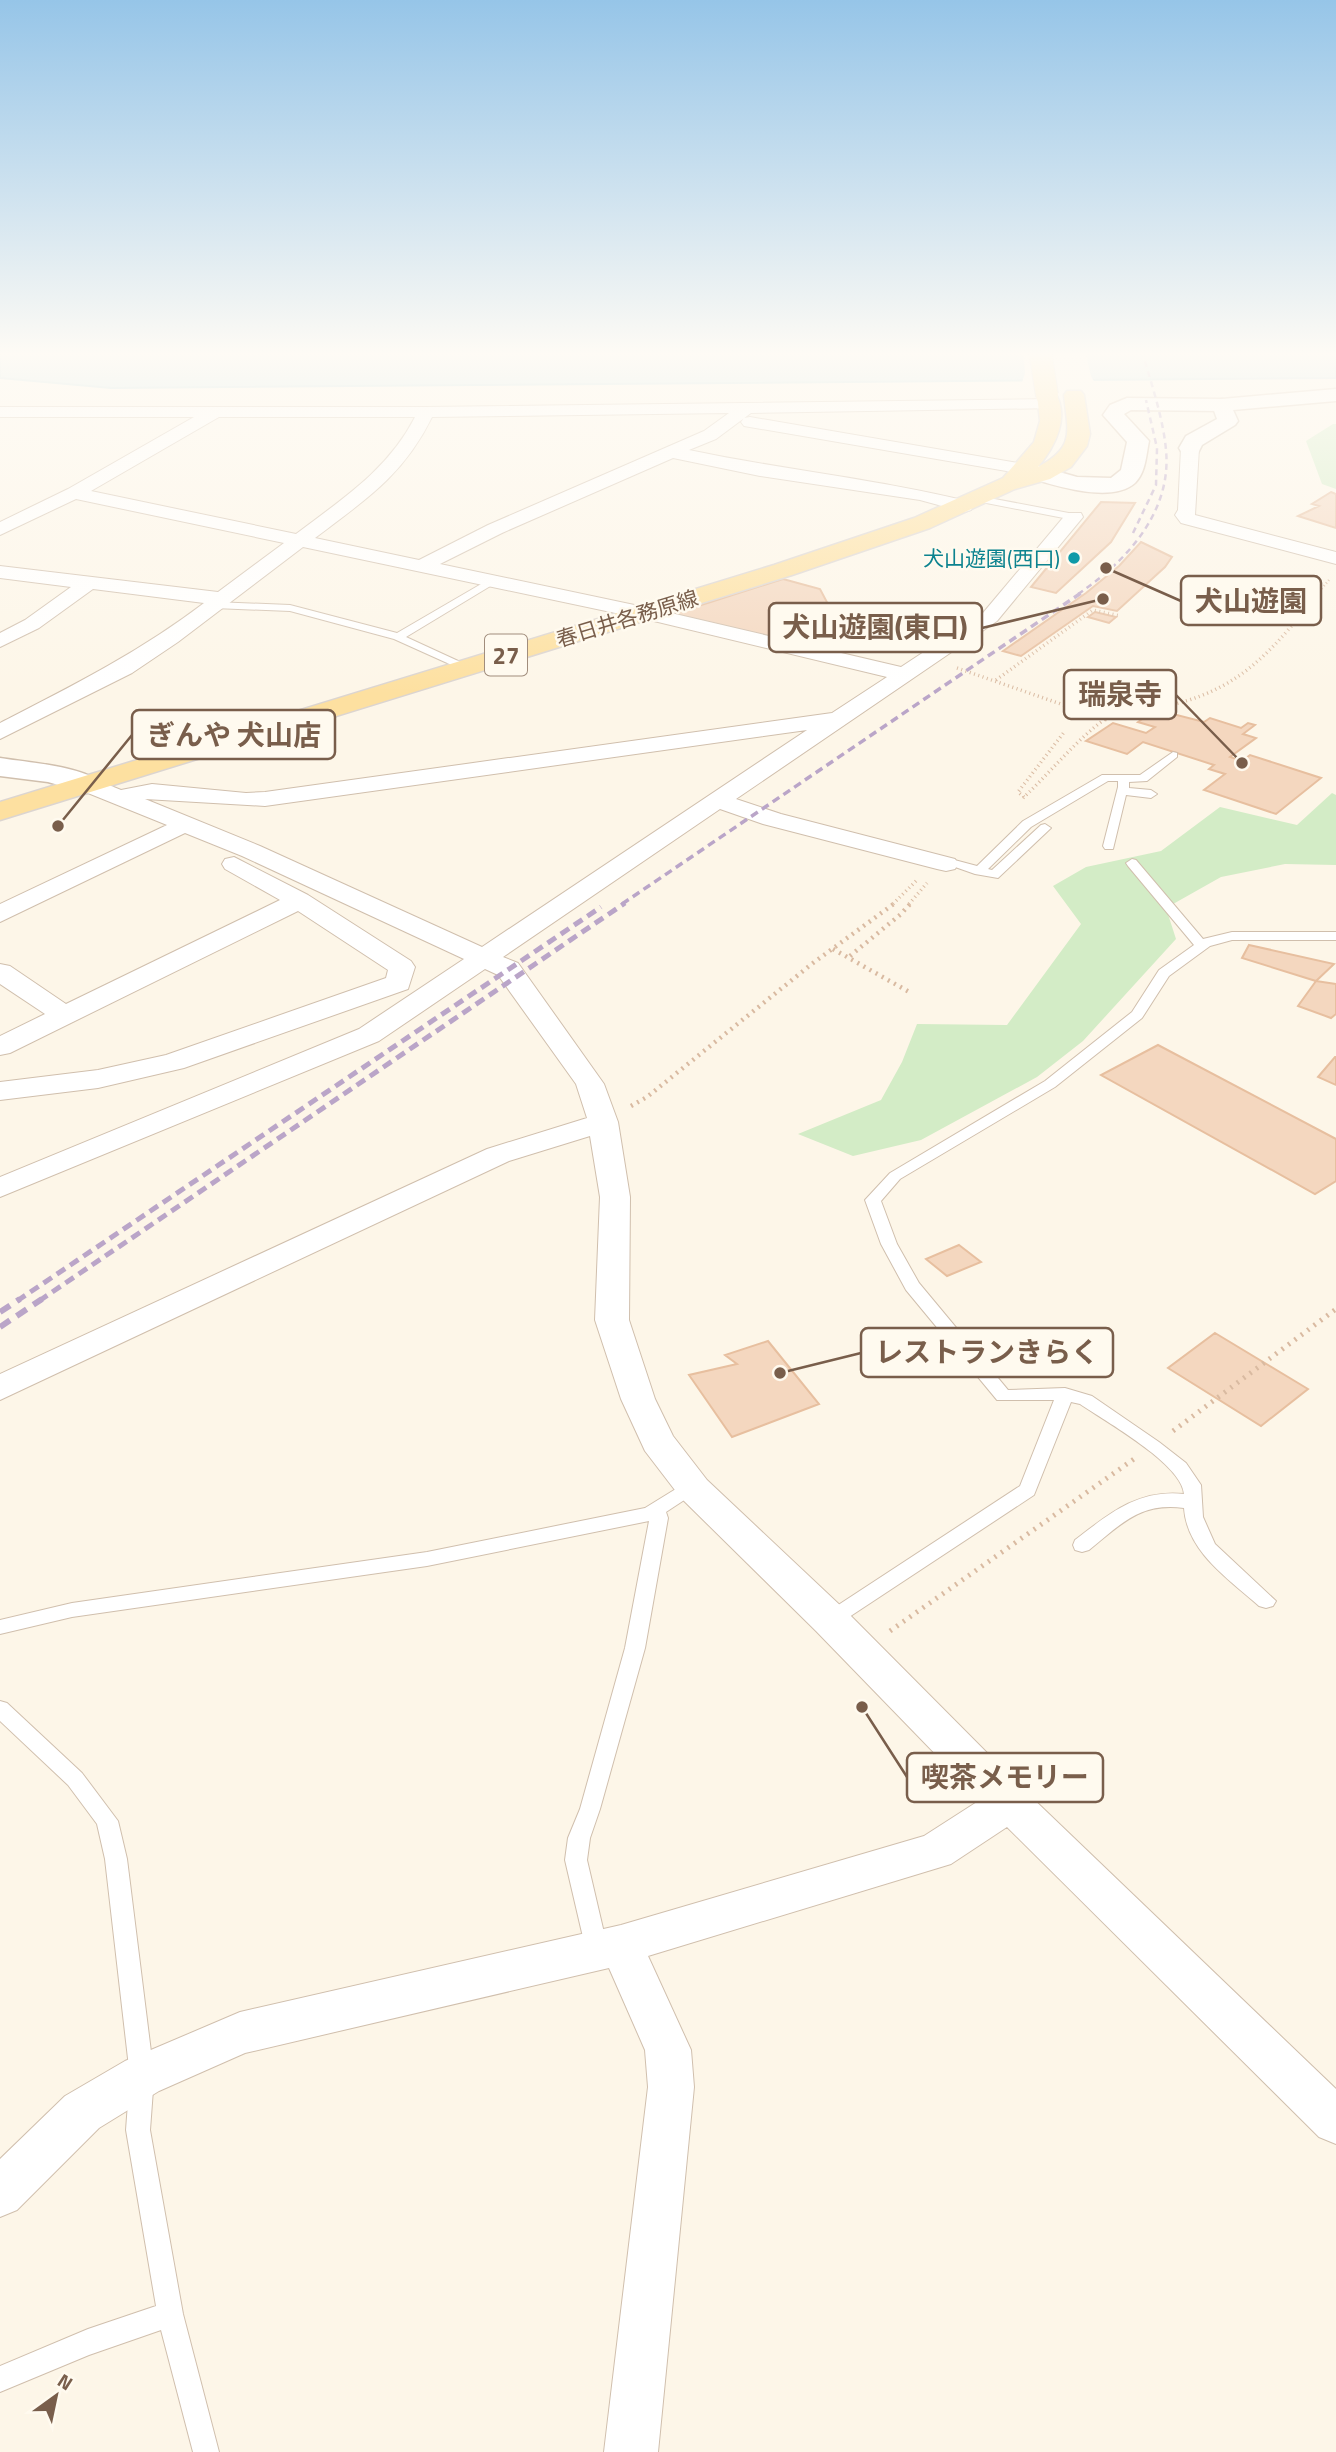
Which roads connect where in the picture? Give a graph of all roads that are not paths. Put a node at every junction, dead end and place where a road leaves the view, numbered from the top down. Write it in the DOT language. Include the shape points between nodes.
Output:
graph roads {
  1 [pos="122,465"];
  2 [pos="394,465"];
  3 [pos="641,465"];
  4 [pos="734,465"];
  5 [pos="977,465"];
  6 [pos="1031,465"];
  7 [pos="1053,465"];
  8 [pos="1133,465"];
  9 [pos="1189,465"];
  10 [pos="1024,476"];
  11 [pos="74,493"];
  12 [pos="971,503"];
  13 [pos="1074,517"];
  14 [pos="0,529"];
  15 [pos="300,540"];
  16 [pos="1336,558"];
  17 [pos="422,566"];
  18 [pos="0,572"];
  19 [pos="492,582"];
  20 [pos="89,583"];
  21 [pos="218,602"];
  22 [pos="639,614"];
  23 [pos="398,637"];
  24 [pos="1,640"];
  25 [pos="465,668"];
  26 [pos="906,675"];
  27 [pos="841,719"];
  28 [pos="0,732"];
  29 [pos="1173,755"];
  30 [pos="0,767"];
  31 [pos="1122,784"];
  32 [pos="86,785"];
  33 [pos="1151,794"];
  34 [pos="120,797"];
  35 [pos="716,800"];
  36 [pos="0,811"];
  37 [pos="179,828"];
  38 [pos="1045,828"];
  39 [pos="1109,846"];
  40 [pos="1132,863"];
  41 [pos="941,869"];
  42 [pos="979,870"];
  43 [pos="299,900"];
  44 [pos="0,914"];
  45 [pos="1336,936"];
  46 [pos="1201,945"];
  47 [pos="485,958"];
  48 [pos="0,972"];
  49 [pos="65,1015"];
  50 [pos="0,1047"];
  51 [pos="0,1091"];
  52 [pos="603,1122"];
  53 [pos="0,1188"];
  54 [pos="0,1388"];
  55 [pos="1065,1394"];
  56 [pos="692,1486"];
  57 [pos="1192,1502"];
  58 [pos="656,1510"];
  59 [pos="1082,1545"];
  60 [pos="1266,1601"];
  61 [pos="830,1620"];
  62 [pos="0,1627"];
  63 [pos="0,1709"];
  64 [pos="1010,1803"];
  65 [pos="609,1947"];
  66 [pos="142,2076"];
  67 [pos="1336,2121"];
  68 [pos="0,2193"];
  69 [pos="170,2314"];
  70 [pos="0,2379"];
  71 [pos="206,2452"];
  72 [pos="631,2452"];
  1 -- 11 [label="street"];
  2 -- 15 [label="street"];
  3 -- 17 [label="street"];
  4 -- 12 [label="street"];
  5 -- 10 [label="street"];
  6 -- 10 [label="main road, 春日井各務原線 / 27"];
  7 -- 10 [label="main road, 春日井各務原線 / 27"];
  8 -- 10 [label="main road" via="1121,483 1084,484"];
  9 -- 16 [label="street" via="1185,515 1199,524"];
  10 -- 12 [label="main road, 春日井各務原線 / 27"];
  11 -- 14 [label="street"];
  11 -- 15 [label="street"];
  12 -- 13 [label="lane"];
  12 -- 22 [label="main road, 春日井各務原線 / 27" via="859,546"];
  13 -- 26 [label="street" via="990,618"];
  15 -- 17 [label="street"];
  15 -- 21 [label="street"];
  17 -- 19 [label="street"];
  18 -- 20 [label="street"];
  19 -- 22 [label="street"];
  19 -- 23 [label="lane"];
  20 -- 21 [label="street"];
  20 -- 24 [label="street"];
  21 -- 23 [label="lane" via="290,608"];
  21 -- 28 [label="street" via="124,668"];
  22 -- 25 [label="main road, 春日井各務原線 / 27"];
  22 -- 26 [label="street"];
  23 -- 25 [label="lane"];
  25 -- 32 [label="main road, 春日井各務原線 / 27"];
  26 -- 27 [label="street"];
  27 -- 34 [label="street" via="265,799 152,791"];
  27 -- 35 [label="street"];
  29 -- 31 [label="lane" via="1143,779"];
  30 -- 32 [label="main road"];
  31 -- 33 [label="lane"];
  31 -- 39 [label="lane"];
  31 -- 42 [label="lane" via="1106,776 1027,824"];
  32 -- 34 [label="street"];
  32 -- 36 [label="main road, 春日井各務原線 / 27"];
  34 -- 37 [label="street"];
  35 -- 41 [label="street"];
  35 -- 47 [label="street"];
  37 -- 43 [label="street"];
  37 -- 44 [label="street"];
  37 -- 47 [label="street" via="251,851"];
  38 -- 42 [label="lane" via="994,875"];
  40 -- 46 [label="lane"];
  41 -- 42 [label="lane"];
  43 -- 49 [label="street"];
  43 -- 51 [label="street" via="402,967 398,983 174,1062 98,1079"];
  45 -- 46 [label="lane" via="1232,936"];
  46 -- 55 [label="lane" via="1164,973 1137,1015 1050,1084 895,1176 873,1200 889,1244 912,1286 1003,1396"];
  47 -- 52 [label="street" via="515,977 590,1084"];
  47 -- 53 [label="street" via="369,1035"];
  48 -- 49 [label="street"];
  49 -- 50 [label="street"];
  52 -- 54 [label="street" via="498,1154"];
  52 -- 56 [label="street" via="615,1196 612,1320 638,1399 658,1442"];
  55 -- 57 [label="lane" via="1086,1400 1180,1468 1192,1485"];
  55 -- 61 [label="lane" via="1028,1490"];
  56 -- 58 [label="lane"];
  56 -- 61 [label="street"];
  57 -- 59 [label="lane" via="1148,1499"];
  57 -- 60 [label="lane" via="1207,1548"];
  58 -- 62 [label="lane" via="427,1559 72,1611"];
  58 -- 65 [label="lane" via="659,1518 635,1648 576,1860"];
  61 -- 64 [label="street"];
  63 -- 66 [label="lane" via="75,1779 107,1821 116,1859"];
  64 -- 65 [label="street" via="936,1851"];
  64 -- 67 [label="street"];
  65 -- 66 [label="street" via="240,2033"];
  65 -- 72 [label="street" via="668,2050 671,2087"];
  66 -- 68 [label="street" via="82,2112"];
  66 -- 69 [label="lane" via="138,2130"];
  69 -- 70 [label="lane"];
  69 -- 71 [label="lane"];
}
